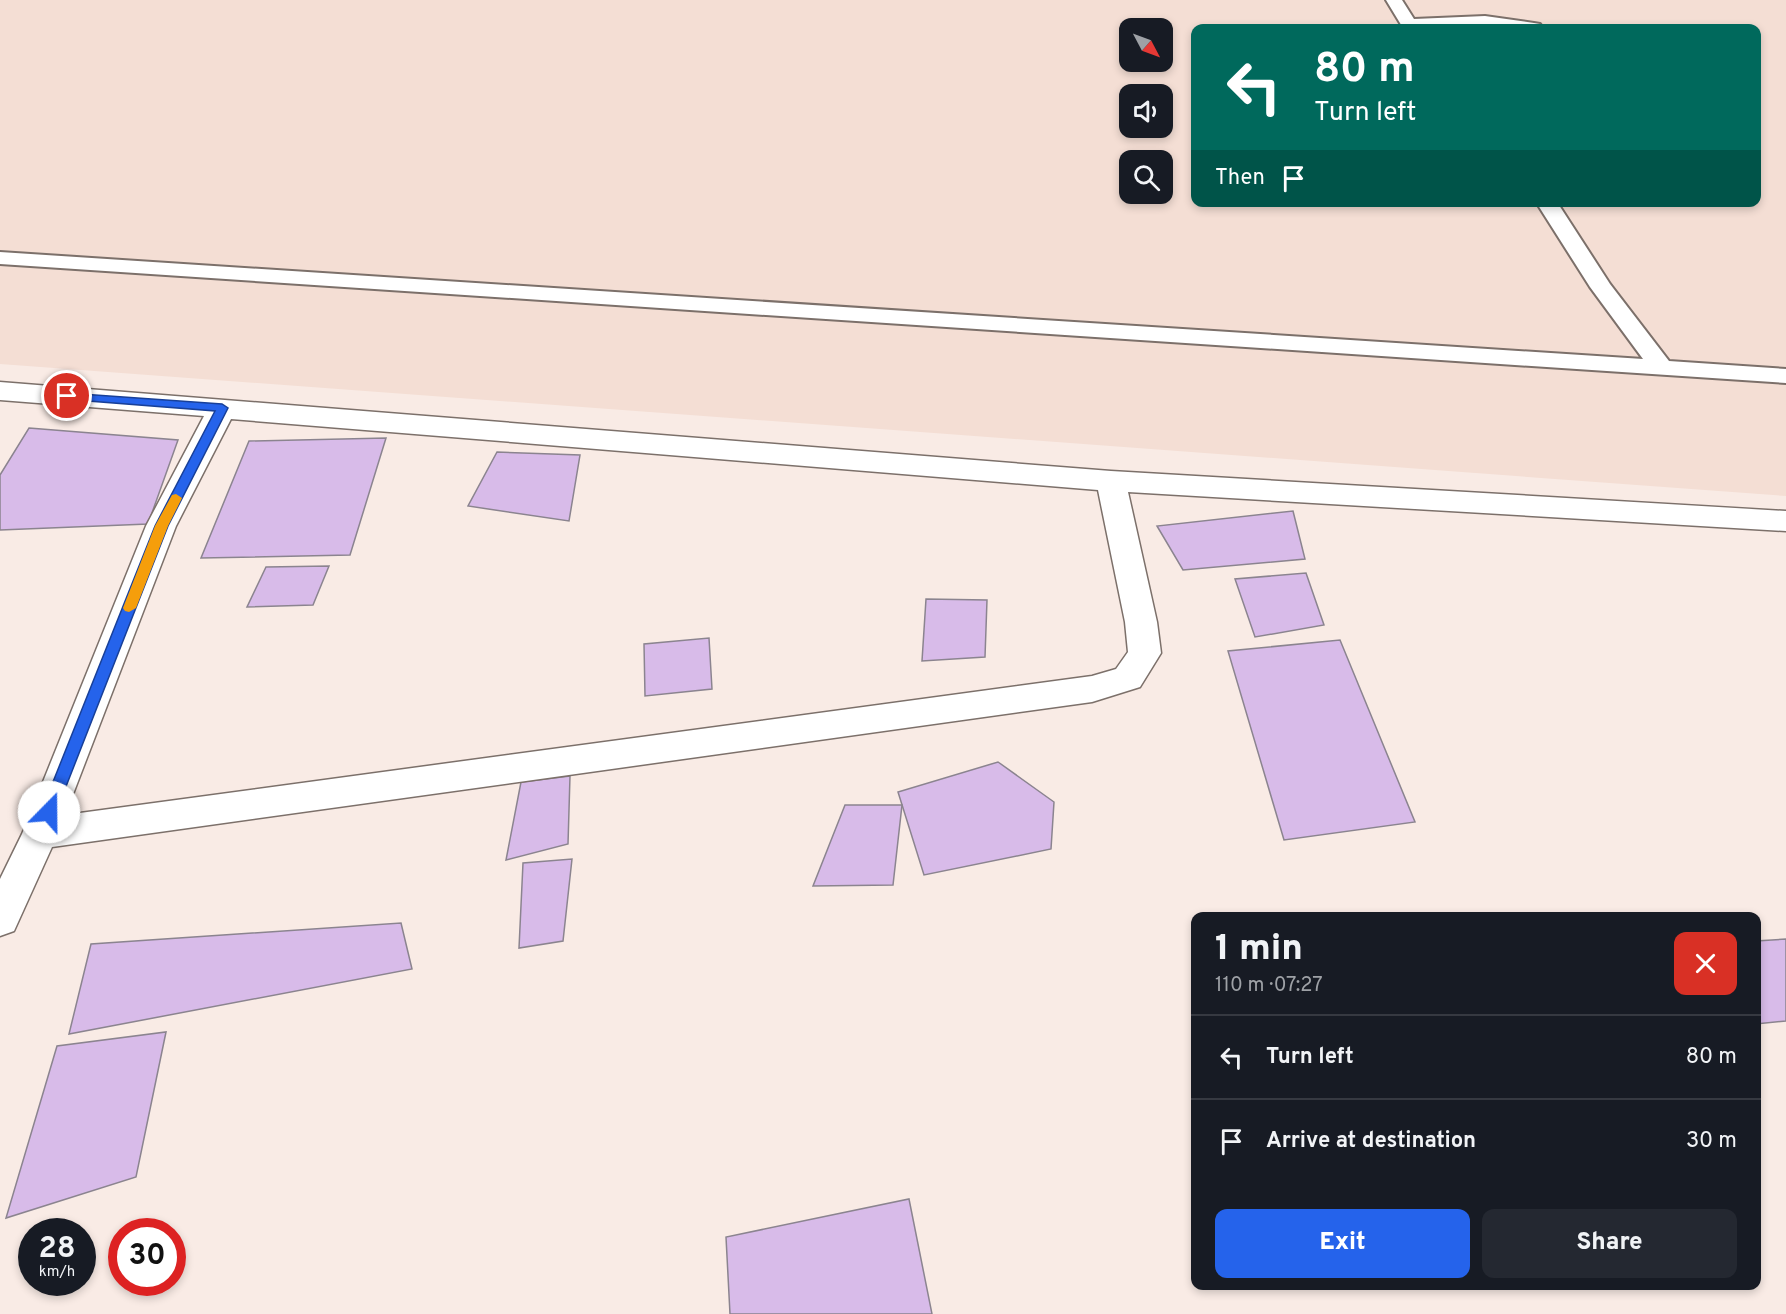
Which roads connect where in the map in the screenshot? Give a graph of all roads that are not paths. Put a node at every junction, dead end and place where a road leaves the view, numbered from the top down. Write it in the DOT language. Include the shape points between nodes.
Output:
graph roads {
  1 [pos="1394,0"];
  2 [pos="1409,24"];
  3 [pos="1440,24"];
  4 [pos="1506,24"];
  5 [pos="1549,207"];
  6 [pos="0,258"];
  7 [pos="1661,367"];
  8 [pos="1786,376"];
  9 [pos="0,391"];
  10 [pos="222,408"];
  11 [pos="1111,481"];
  12 [pos="1786,521"];
  13 [pos="40,834"];
  14 [pos="0,919"];
  1 -- 2 [label="lane"];
  3 -- 4 [label="lane"];
  5 -- 7 [label="lane" via="1601,287"];
  6 -- 7 [label="lane"];
  7 -- 8 [label="lane"];
  9 -- 10 [label="street"];
  10 -- 11 [label="street"];
  10 -- 13 [label="street" via="161,526"];
  11 -- 12 [label="street"];
  11 -- 13 [label="street" via="1145,653 1128,678 1092,689"];
  13 -- 14 [label="street"];
}
